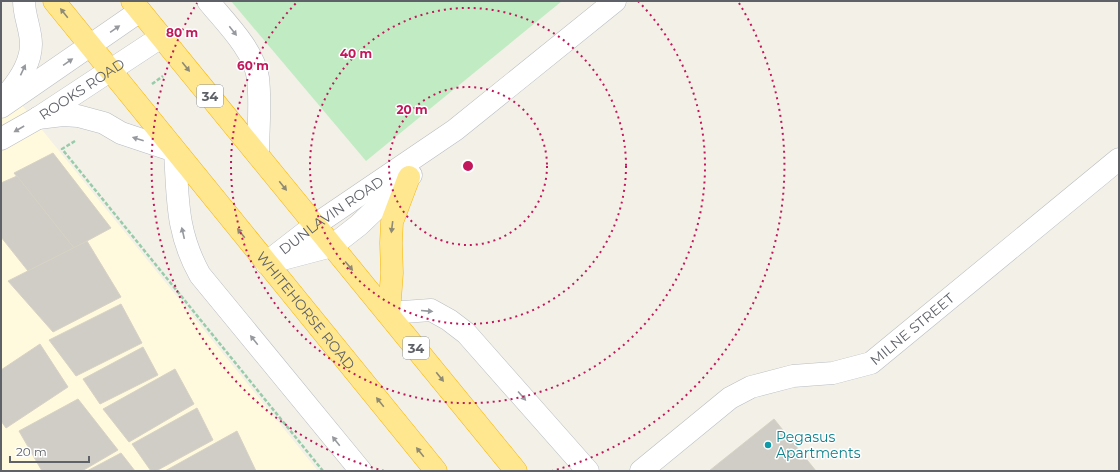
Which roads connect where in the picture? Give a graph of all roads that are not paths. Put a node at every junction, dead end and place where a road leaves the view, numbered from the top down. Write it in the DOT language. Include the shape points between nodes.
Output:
graph roads {
  1 [pos="24,1"];
  2 [pos="54,1"];
  3 [pos="208,1"];
  4 [pos="615,1"];
  5 [pos="136,6"];
  6 [pos="161,37"];
  7 [pos="91,46"];
  8 [pos="111,71"];
  9 [pos="1,102"];
  10 [pos="1,107"];
  11 [pos="38,118"];
  12 [pos="455,130"];
  13 [pos="1,139"];
  14 [pos="175,151"];
  15 [pos="258,155"];
  16 [pos="1119,159"];
  17 [pos="409,177"];
  18 [pos="315,225"];
  19 [pos="332,246"];
  20 [pos="266,263"];
  21 [pos="389,312"];
  22 [pos="361,471"];
  23 [pos="436,471"];
  24 [pos="516,471"];
  25 [pos="588,471"];
  26 [pos="641,471"];
  9 -- 1 [label="street, one-way" via="20,78 30,54 31,44"];
  7 -- 2 [label="highway, WHITEHORSE ROAD, one-way"];
  3 -- 15 [label="street, one-way" via="236,34 252,59 258,77"];
  4 -- 12 [label="street, DUNLAVIN ROAD"];
  5 -- 6 [label="highway, 34"];
  7 -- 5 [label="street, one-way"];
  6 -- 8 [label="street, ROOKS ROAD"];
  6 -- 15 [label="highway, 34, one-way"];
  7 -- 8 [label="highway, WHITEHORSE ROAD"];
  10 -- 7 [label="street, one-way"];
  8 -- 11 [label="street, ROOKS ROAD"];
  8 -- 14 [label="highway, WHITEHORSE ROAD"];
  11 -- 13 [label="street, ROOKS ROAD, one-way"];
  14 -- 11 [label="street, one-way" via="78,116"];
  12 -- 17 [label="street, DUNLAVIN ROAD"];
  12 -- 18 [label="street, DUNLAVIN ROAD"];
  20 -- 14 [label="highway, WHITEHORSE ROAD, one-way"];
  22 -- 14 [label="street, one-way" via="200,275 183,234"];
  15 -- 18 [label="highway, 34, one-way"];
  16 -- 26 [label="street, MILNE STREET" via="871,363 833,373 793,376 751,387 730,398"];
  17 -- 19 [label="street, DUNLAVIN ROAD" via="359,225"];
  17 -- 21 [label="highway, one-way" via="392,222"];
  18 -- 19 [label="highway, 34"];
  18 -- 20 [label="street, DUNLAVIN ROAD"];
  19 -- 20 [label="street, DUNLAVIN ROAD"];
  19 -- 21 [label="highway, 34, one-way"];
  23 -- 20 [label="highway, WHITEHORSE ROAD, one-way"];
  21 -- 24 [label="highway, 34, one-way"];
  21 -- 25 [label="street, one-way" via="431,310 466,333"];
}
